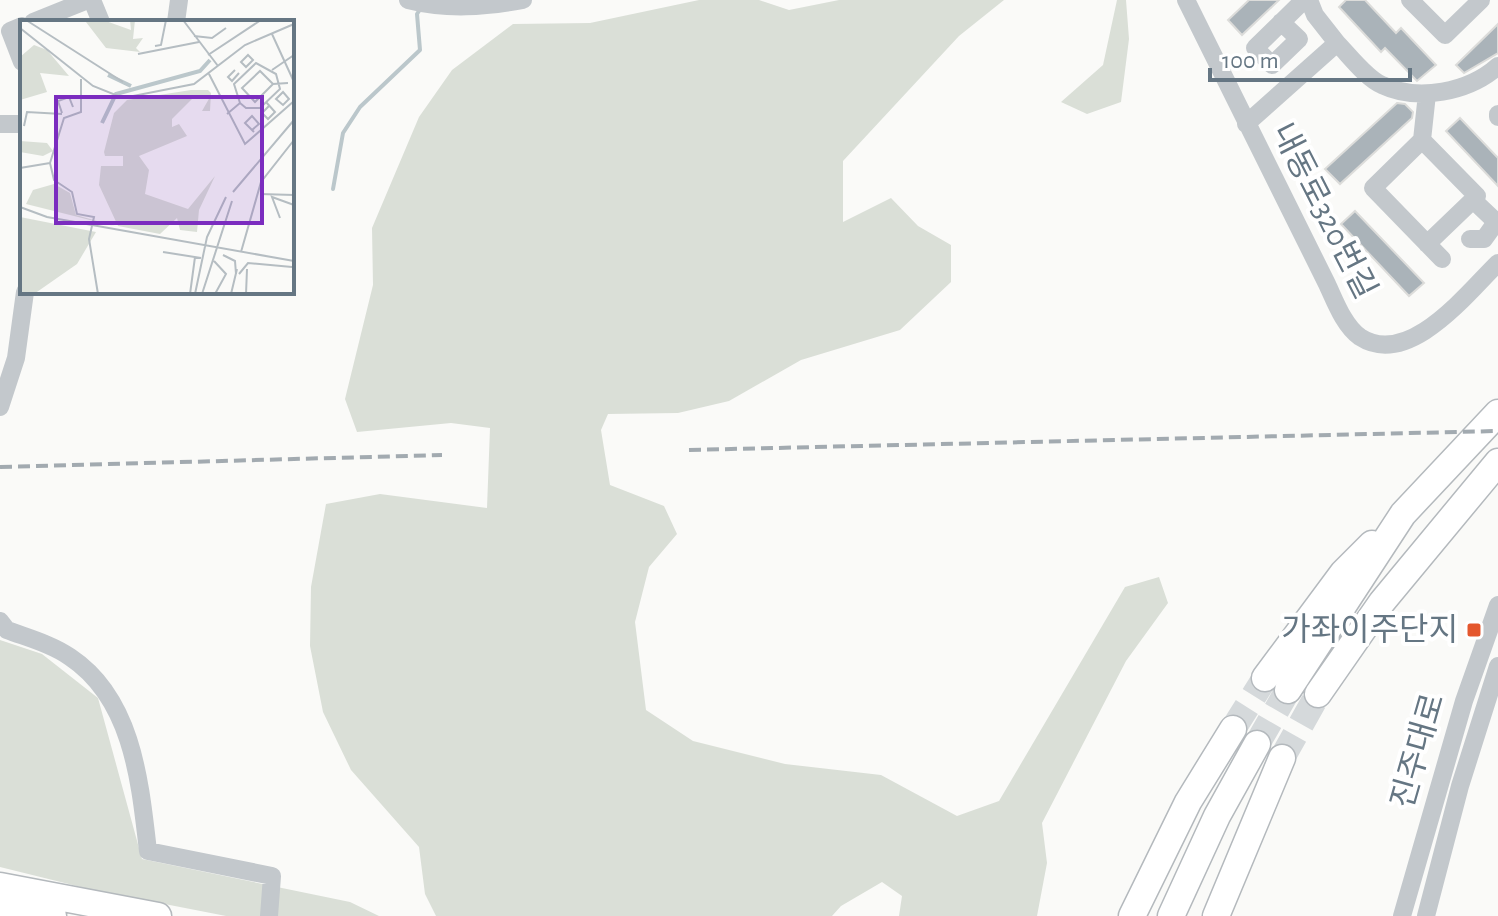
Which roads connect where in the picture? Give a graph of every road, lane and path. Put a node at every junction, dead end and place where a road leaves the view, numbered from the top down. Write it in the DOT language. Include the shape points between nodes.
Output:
graph roads {
  1 [pos="90,0"];
  2 [pos="179,0"];
  3 [pos="409,0"];
  4 [pos="523,0"];
  5 [pos="1186,0"];
  6 [pos="1306,0"];
  7 [pos="1410,0"];
  8 [pos="1470,4"];
  9 [pos="38,20"];
  10 [pos="100,20"];
  11 [pos="176,20"];
  12 [pos="1281,22"];
  13 [pos="20,27"];
  14 [pos="1337,43"];
  15 [pos="20,57"];
  16 [pos="1498,66"];
  17 [pos="1427,94"];
  18 [pos="1246,124"];
  19 [pos="1422,140"];
  20 [pos="1473,200"];
  21 [pos="1470,239"];
  22 [pos="1427,244"];
  23 [pos="1442,259"];
  24 [pos="1498,263"];
  25 [pos="25,294"];
  26 [pos="0,407"];
  27 [pos="1498,413"];
  28 [pos="1498,462"];
  29 [pos="1498,605"];
  30 [pos="0,621"];
  31 [pos="1498,666"];
  32 [pos="1277,684"];
  33 [pos="1318,694"];
  34 [pos="1491,709"];
  35 [pos="1233,729"];
  36 [pos="1257,744"];
  37 [pos="1282,758"];
  38 [pos="0,886"];
  39 [pos="0,906"];
  40 [pos="53,916"];
  41 [pos="158,916"];
  42 [pos="269,916"];
  43 [pos="1132,916"];
  44 [pos="1171,916"];
  45 [pos="1216,916"];
  46 [pos="1402,916"];
  47 [pos="1426,916"];
  1 -- 9 [label="street"];
  1 -- 10 [label="street"];
  2 -- 11 [label="street"];
  3 -- 4 [label="street" via="484,7"];
  5 -- 18 [label="street, 내동로320번길"];
  6 -- 12 [label="street"];
  6 -- 14 [label="street"];
  7 -- 8 [label="street" via="1445,35"];
  13 -- 15 [label="street" via="10,31"];
  14 -- 17 [label="street" via="1381,85"];
  14 -- 18 [label="street"];
  16 -- 17 [label="street" via="1483,79"];
  17 -- 19 [label="street"];
  18 -- 24 [label="street, 내동로320번길" via="1359,337 1385,342 1420,336"];
  19 -- 20 [label="street" via="1477,196"];
  19 -- 22 [label="street" via="1373,188"];
  20 -- 21 [label="street" via="1494,225 1484,239"];
  20 -- 22 [label="street"];
  22 -- 23 [label="street"];
  25 -- 26 [label="street" via="16,358"];
  27 -- 32 [label="highway" via="1343,573"];
  28 -- 33 [label="highway" via="1382,602"];
  29 -- 46 [label="street, 진주대로" via="1464,701"];
  30 -- 42 [label="street" via="7,630 72,658 111,697 132,755 148,851 272,876"];
  31 -- 34 [label="street, 진주대로"];
  34 -- 47 [label="street, 진주대로"];
  35 -- 43 [label="highway" via="1188,802"];
  36 -- 44 [label="highway"];
  37 -- 45 [label="highway"];
  38 -- 41 [label="highway"];
  39 -- 40 [label="highway"];
}
